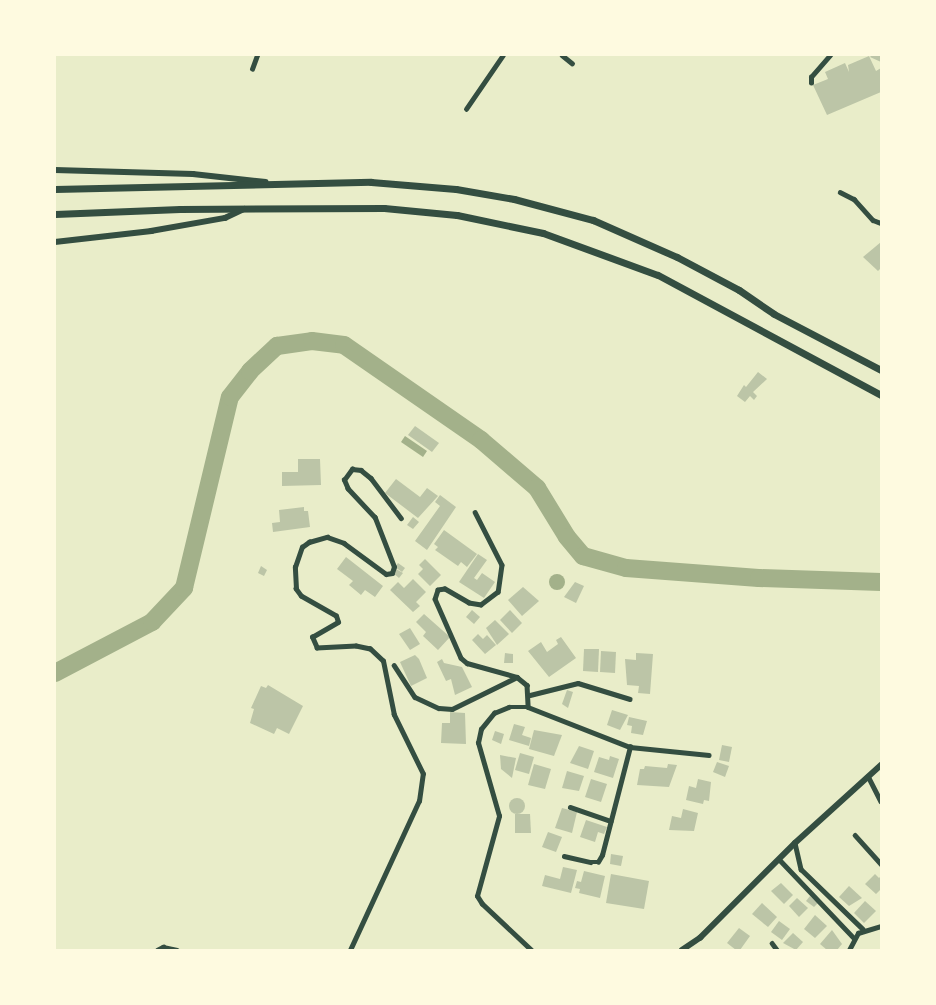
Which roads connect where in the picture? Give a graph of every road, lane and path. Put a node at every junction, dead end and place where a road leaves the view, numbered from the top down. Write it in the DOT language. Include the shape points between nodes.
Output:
graph roads {
  1 [pos="257,55"];
  2 [pos="503,55"];
  3 [pos="562,55"];
  4 [pos="830,55"];
  5 [pos="572,63"];
  6 [pos="252,69"];
  7 [pos="811,83"];
  8 [pos="466,109"];
  9 [pos="55,170"];
  10 [pos="268,182"];
  11 [pos="55,189"];
  12 [pos="840,192"];
  13 [pos="245,209"];
  14 [pos="55,214"];
  15 [pos="881,223"];
  16 [pos="55,242"];
  17 [pos="881,370"];
  18 [pos="881,395"];
  19 [pos="475,512"];
  20 [pos="401,518"];
  21 [pos="394,665"];
  22 [pos="517,677"];
  23 [pos="530,695"];
  24 [pos="630,699"];
  25 [pos="528,706"];
  26 [pos="630,747"];
  27 [pos="709,756"];
  28 [pos="881,765"];
  29 [pos="868,776"];
  30 [pos="881,801"];
  31 [pos="570,807"];
  32 [pos="611,821"];
  33 [pos="855,835"];
  34 [pos="795,843"];
  35 [pos="564,856"];
  36 [pos="779,858"];
  37 [pos="881,864"];
  38 [pos="881,926"];
  39 [pos="863,929"];
  40 [pos="854,938"];
  41 [pos="772,943"];
  42 [pos="157,950"];
  43 [pos="177,950"];
  44 [pos="350,950"];
  45 [pos="531,950"];
  46 [pos="682,950"];
  47 [pos="777,950"];
  48 [pos="849,950"];
  1 -- 6 [label="street"];
  2 -- 8 [label="street"];
  3 -- 5 [label="street"];
  4 -- 7 [label="street" via="811,77"];
  9 -- 10 [label="main road" via="193,174"];
  10 -- 11 [label="highway"];
  10 -- 17 [label="highway" via="371,182 456,189 514,199 593,220 677,257"];
  12 -- 15 [label="street" via="854,199 873,220"];
  13 -- 14 [label="highway"];
  13 -- 16 [label="main road" via="225,218 151,231"];
  13 -- 18 [label="highway" via="384,208 457,215 543,233 658,274"];
  19 -- 22 [label="street" via="502,565 498,592 481,605 468,604 445,589 438,590 435,599 461,658"];
  20 -- 44 [label="street" via="371,478 361,470 352,469 344,480 348,489 375,518 394,567 392,573 386,574 344,543 327,537 302,547 295,567 296,589 301,596 336,616 338,622 312,637 317,648 356,646 370,649 384,661 394,715 424,774 419,801"];
  21 -- 22 [label="street" via="415,697 440,708 452,709"];
  22 -- 23 [label="street" via="527,685"];
  23 -- 24 [label="street" via="578,683"];
  23 -- 25 [label="street"];
  25 -- 26 [label="street"];
  25 -- 45 [label="street" via="509,706 494,713 482,729 478,743 499,816 477,896"];
  26 -- 27 [label="street"];
  26 -- 32 [label="street"];
  28 -- 29 [label="main road"];
  29 -- 30 [label="street"];
  29 -- 34 [label="main road"];
  31 -- 32 [label="street"];
  32 -- 35 [label="street" via="598,862"];
  33 -- 37 [label="street"];
  34 -- 36 [label="main road"];
  34 -- 39 [label="street" via="800,868"];
  36 -- 40 [label="street"];
  36 -- 46 [label="main road" via="700,938"];
  38 -- 39 [label="street"];
  39 -- 40 [label="street"];
  40 -- 48 [label="street"];
  41 -- 47 [label="street"];
  42 -- 43 [label="street" via="163,947"];
}
